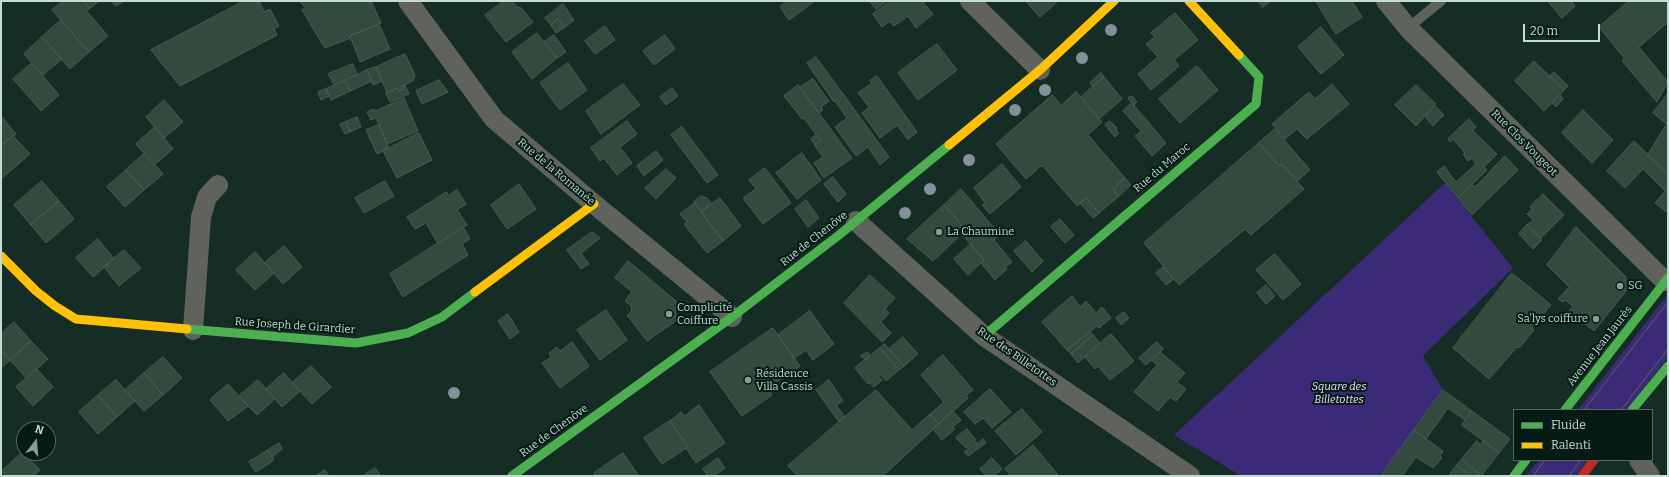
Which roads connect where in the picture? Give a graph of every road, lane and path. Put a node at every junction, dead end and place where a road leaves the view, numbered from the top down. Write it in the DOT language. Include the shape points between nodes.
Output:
graph roads {
  1 [pos="408,1"];
  2 [pos="970,1"];
  3 [pos="1114,1"];
  4 [pos="1189,1"];
  5 [pos="1386,1"];
  6 [pos="1441,1"];
  7 [pos="1408,28"];
  8 [pos="1040,70"];
  9 [pos="218,185"];
  10 [pos="594,204"];
  11 [pos="856,222"];
  12 [pos="1,256"];
  13 [pos="1667,280"];
  14 [pos="732,317"];
  15 [pos="193,330"];
  16 [pos="984,336"];
  17 [pos="1668,366"];
  18 [pos="1647,391"];
  19 [pos="1566,409"];
  20 [pos="1633,409"];
  21 [pos="1639,409"];
  22 [pos="1525,461"];
  23 [pos="1593,461"];
  24 [pos="1640,461"];
  25 [pos="512,476"];
  26 [pos="1190,476"];
  27 [pos="1514,476"];
  28 [pos="1582,476"];
  29 [pos="1650,476"];
  1 -- 10 [label="street, Rue de la Romanée" via="494,119"];
  2 -- 8 [label="street"];
  3 -- 8 [label="street, Rue de Chenôve"];
  4 -- 16 [label="street, Rue du Maroc" via="1259,77 1256,104"];
  5 -- 7 [label="street, Rue Clos Vougeot"];
  6 -- 7 [label="lane"];
  7 -- 13 [label="street, Rue Clos Vougeot"];
  8 -- 11 [label="street, Rue de Chenôve"];
  9 -- 15 [label="street" via="207,197 201,217"];
  10 -- 14 [label="street, Rue de la Romanée"];
  10 -- 15 [label="street, Rue Joseph de Girardier" via="442,317 408,333 356,343"];
  11 -- 14 [label="street, Rue de Chenôve"];
  11 -- 16 [label="street, Rue des Billetottes"];
  12 -- 15 [label="street, Rue Joseph de Girardier" via="36,292 57,309 76,319"];
  13 -- 19 [label="street, Avenue Jean Jaurès"];
  14 -- 25 [label="street, Rue de Chenôve"];
  16 -- 26 [label="street, Rue des Billetottes"];
  17 -- 18 [label="street"];
  18 -- 20 [label="street"];
  18 -- 21 [label="street"];
  22 -- 27 [label="street"];
  23 -- 28 [label="street"];
  24 -- 29 [label="street"];
}
